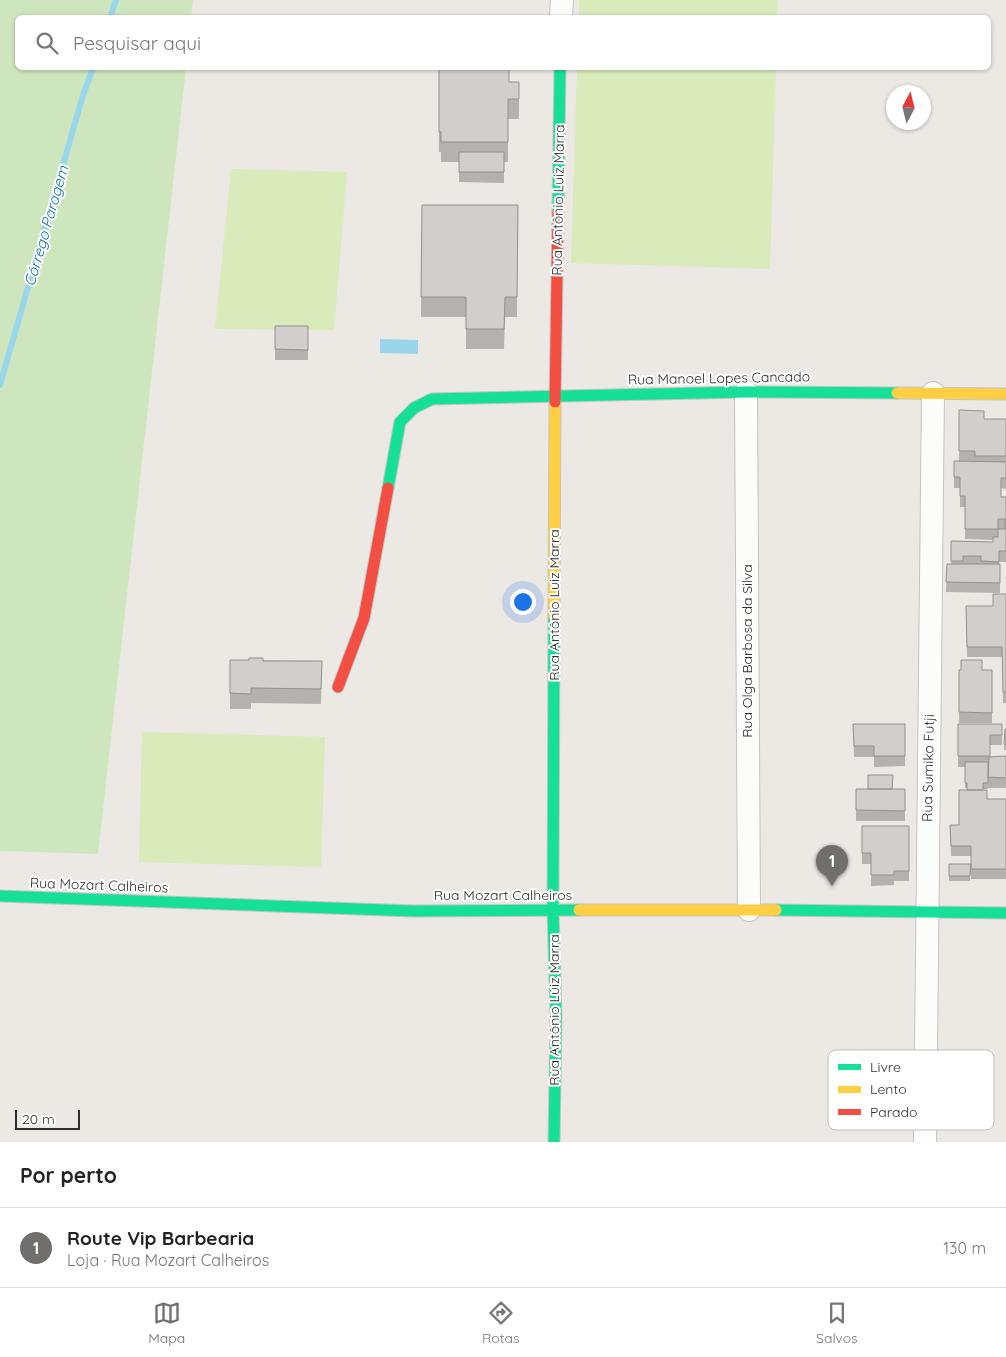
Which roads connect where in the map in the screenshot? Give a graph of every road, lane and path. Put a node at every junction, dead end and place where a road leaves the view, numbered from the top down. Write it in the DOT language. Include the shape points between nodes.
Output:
graph roads {
  1 [pos="562,0"];
  2 [pos="561,15"];
  3 [pos="560,70"];
  4 [pos="746,392"];
  5 [pos="932,393"];
  6 [pos="1006,394"];
  7 [pos="555,396"];
  8 [pos="338,687"];
  9 [pos="0,896"];
  10 [pos="553,910"];
  11 [pos="749,910"];
  12 [pos="927,912"];
  13 [pos="1006,913"];
  14 [pos="926,1050"];
  15 [pos="554,1142"];
  1 -- 2 [label="street"];
  3 -- 7 [label="street, Rua Antônio Luiz Marra"];
  4 -- 5 [label="street, Rua Manoel Lopes Cancado"];
  4 -- 7 [label="street, Rua Manoel Lopes Cancado"];
  4 -- 11 [label="street, Rua Olga Barbosa da Silva"];
  5 -- 6 [label="street, Rua Manoel Lopes Cancado"];
  5 -- 12 [label="street, Rua Sumiko Futji"];
  7 -- 8 [label="street, Rua Manoel Lopes Cancado" via="432,399 409,411 400,422 364,618"];
  7 -- 10 [label="street, Rua Antônio Luiz Marra"];
  9 -- 10 [label="street, Rua Mozart Calheiros" via="403,911"];
  10 -- 11 [label="street, Rua Mozart Calheiros"];
  10 -- 15 [label="street, Rua Antônio Luiz Marra" via="556,1016"];
  11 -- 12 [label="street, Rua Mozart Calheiros"];
  12 -- 13 [label="street, Rua Mozart Calheiros"];
  12 -- 14 [label="street, Rua Sumiko Futji"];
}
